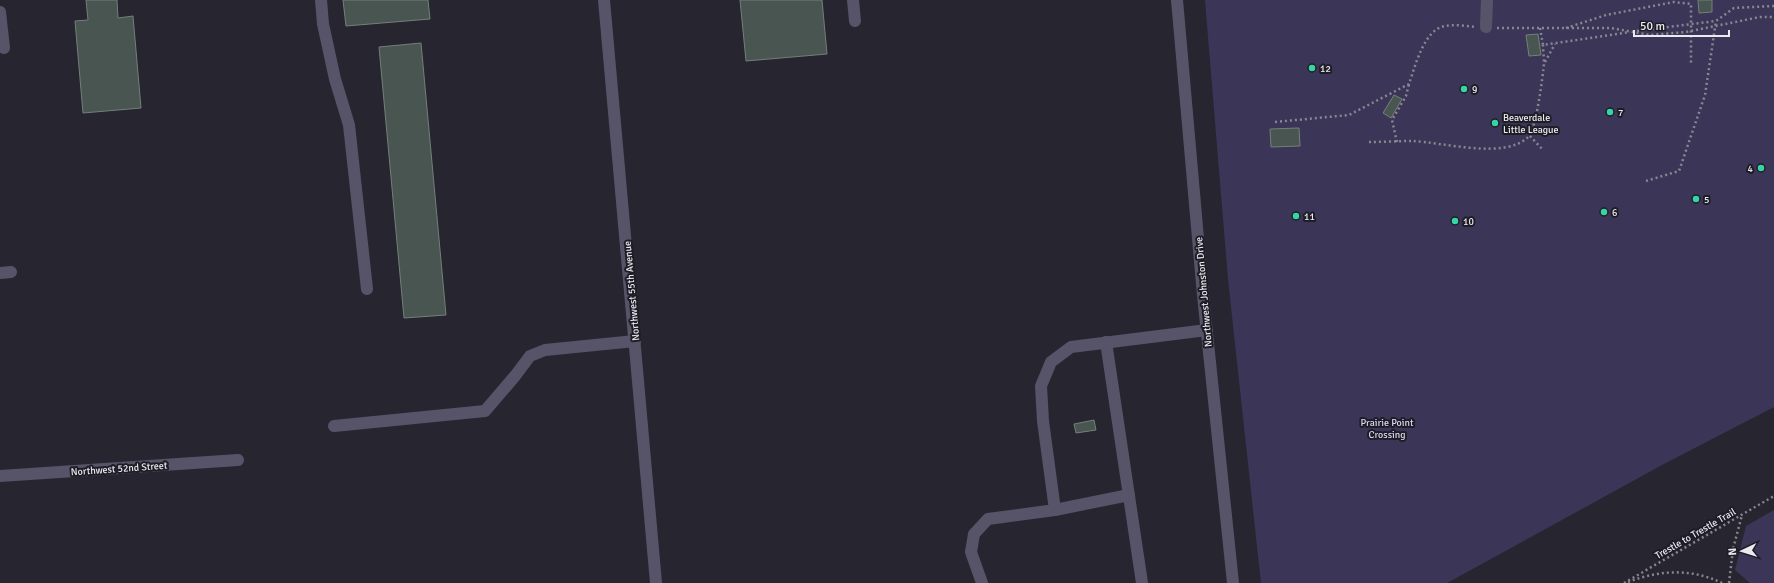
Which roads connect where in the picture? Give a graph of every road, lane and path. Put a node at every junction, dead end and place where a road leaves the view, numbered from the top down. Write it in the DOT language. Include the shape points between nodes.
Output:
graph roads {
  1 [pos="321,0"];
  2 [pos="604,0"];
  3 [pos="853,0"];
  4 [pos="1177,0"];
  5 [pos="1487,0"];
  6 [pos="1774,6"];
  7 [pos="0,12"];
  8 [pos="1774,17"];
  9 [pos="855,21"];
  10 [pos="1716,21"];
  11 [pos="1692,24"];
  12 [pos="1716,26"];
  13 [pos="1486,27"];
  14 [pos="1540,28"];
  15 [pos="1563,28"];
  16 [pos="1692,30"];
  17 [pos="1633,32"];
  18 [pos="1555,43"];
  19 [pos="1543,45"];
  20 [pos="4,48"];
  21 [pos="1544,63"];
  22 [pos="1691,64"];
  23 [pos="1408,84"];
  24 [pos="1275,122"];
  25 [pos="1530,136"];
  26 [pos="1369,142"];
  27 [pos="1397,142"];
  28 [pos="1543,150"];
  29 [pos="1646,180"];
  30 [pos="367,289"];
  31 [pos="1207,330"];
  32 [pos="635,341"];
  33 [pos="1106,342"];
  34 [pos="334,426"];
  35 [pos="238,460"];
  36 [pos="0,476"];
  37 [pos="1130,495"];
  38 [pos="1774,496"];
  39 [pos="1055,510"];
  40 [pos="1742,515"];
  41 [pos="656,583"];
  42 [pos="982,583"];
  43 [pos="1142,583"];
  44 [pos="1233,583"];
  45 [pos="1624,583"];
  46 [pos="1722,583"];
  47 [pos="1729,583"];
  1 -- 30 [label="street" via="335,79 348,125"];
  2 -- 32 [label="street, Northwest 55th Avenue"];
  3 -- 9 [label="street"];
  4 -- 31 [label="street, Northwest Johnston Drive"];
  5 -- 13 [label="street"];
  6 -- 10 [label="path" via="1734,8"];
  7 -- 20 [label="street"];
  8 -- 12 [label="path" via="1760,17"];
  10 -- 11 [label="path"];
  10 -- 12 [label="path"];
  11 -- 15 [label="path" via="1691,4 1674,2 1606,15"];
  11 -- 16 [label="path"];
  11 -- 17 [label="path"];
  12 -- 16 [label="path"];
  12 -- 29 [label="path" via="1705,95 1678,171"];
  13 -- 14 [label="path"];
  13 -- 23 [label="path" via="1444,26 1434,30 1426,40"];
  14 -- 15 [label="path"];
  14 -- 19 [label="path"];
  15 -- 17 [label="path" via="1612,28"];
  16 -- 17 [label="path" via="1650,34"];
  16 -- 22 [label="path"];
  17 -- 18 [label="path"];
  18 -- 19 [label="path"];
  18 -- 21 [label="path"];
  19 -- 21 [label="path"];
  21 -- 25 [label="path"];
  23 -- 24 [label="path" via="1349,115"];
  23 -- 27 [label="path" via="1406,96 1392,120"];
  25 -- 27 [label="path" via="1512,146 1497,148"];
  25 -- 28 [label="path"];
  26 -- 27 [label="path"];
  31 -- 33 [label="street"];
  31 -- 44 [label="street, Northwest Johnston Drive"];
  32 -- 34 [label="street" via="545,350 530,356 485,411"];
  32 -- 41 [label="street, Northwest 55th Avenue"];
  33 -- 37 [label="street"];
  33 -- 39 [label="street" via="1070,347 1051,362 1041,386"];
  35 -- 36 [label="street, Northwest 52nd Street"];
  37 -- 39 [label="street"];
  37 -- 43 [label="street"];
  38 -- 40 [label="path, Trestle to Trestle Trail"];
  39 -- 42 [label="street" via="988,519 974,534 971,552"];
  40 -- 45 [label="path, Trestle to Trestle Trail"];
  40 -- 47 [label="path" via="1733,549"];
  45 -- 46 [label="path" via="1648,575 1669,572 1701,574"];
}
